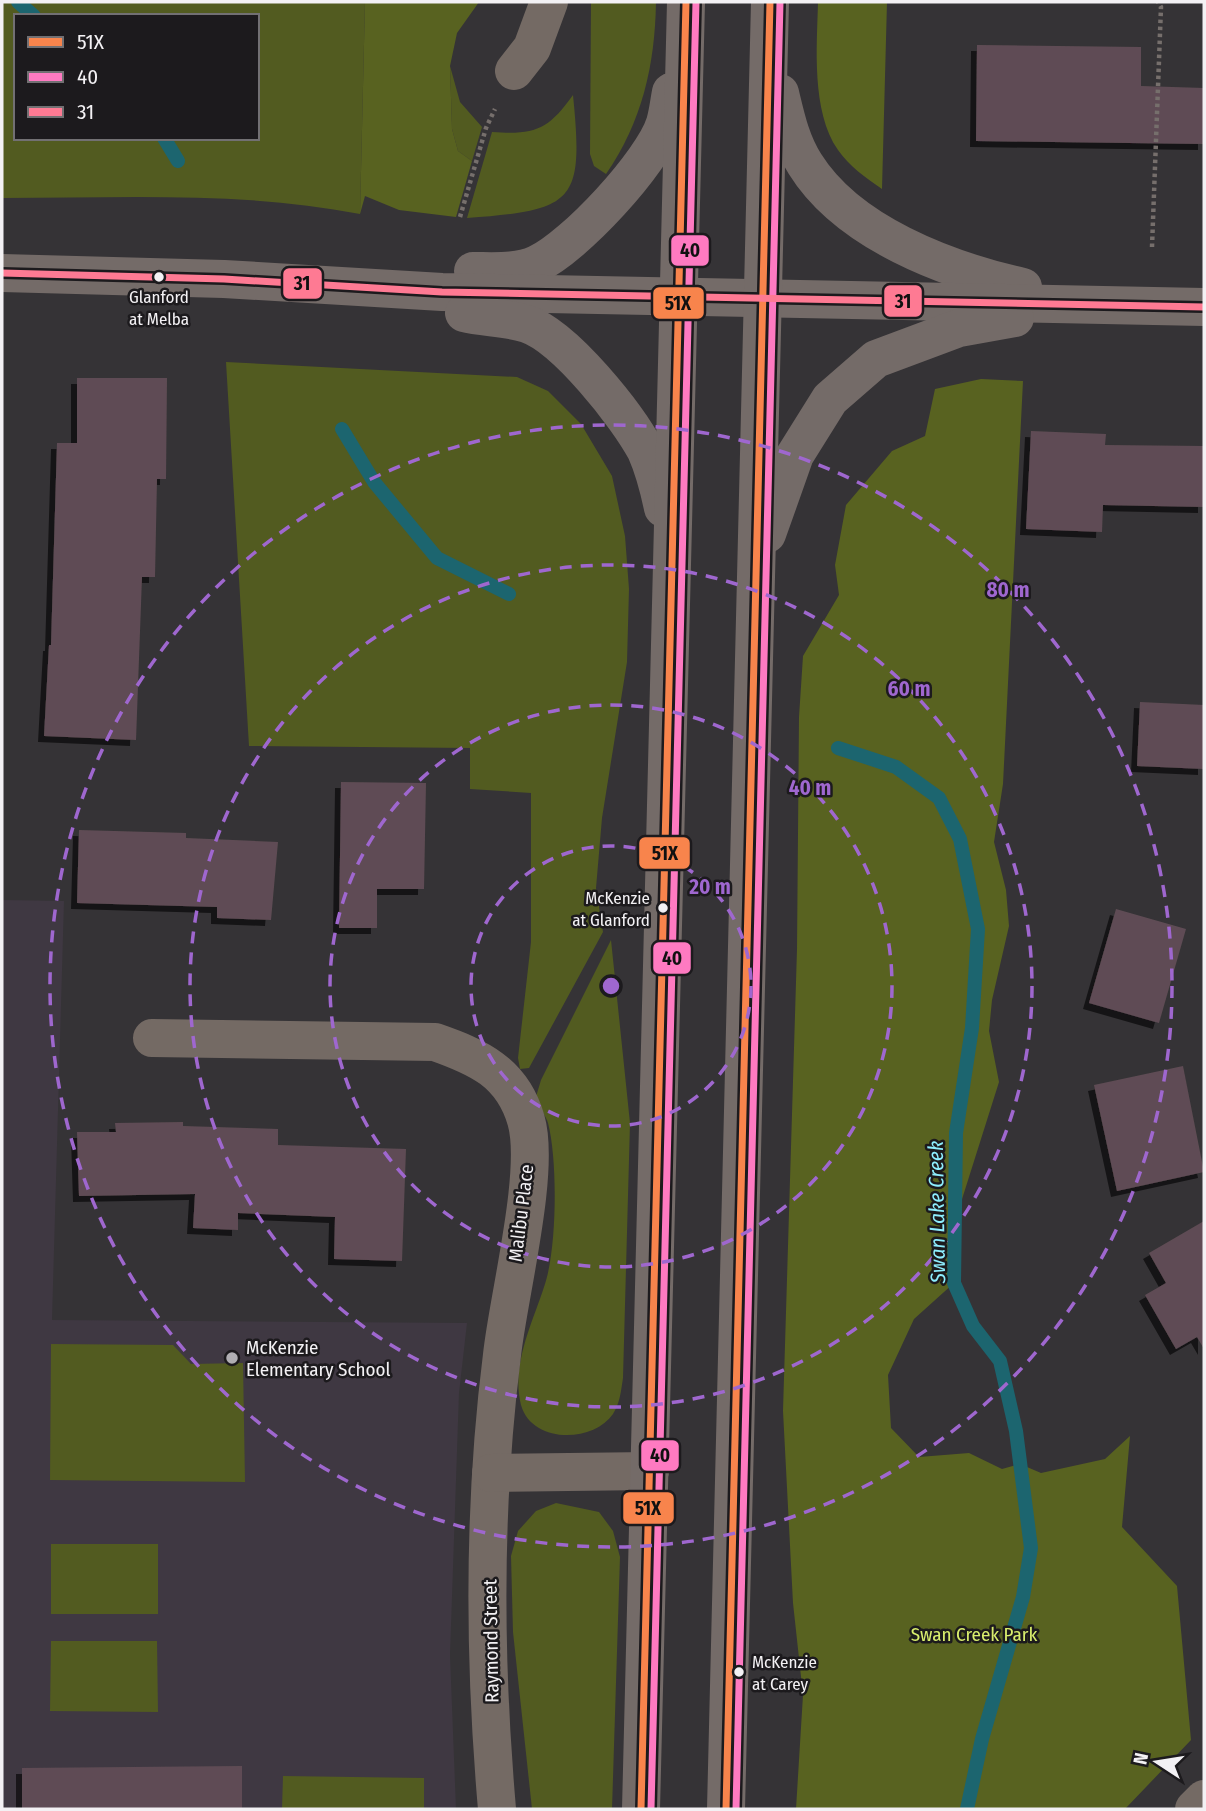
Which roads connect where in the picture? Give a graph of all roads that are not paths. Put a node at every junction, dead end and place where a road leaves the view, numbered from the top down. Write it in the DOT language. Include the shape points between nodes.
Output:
graph roads {
  1 [pos="549,2"];
  2 [pos="770,2"];
  3 [pos="686,11"];
  4 [pos="769,43"];
  5 [pos="514,71"];
  6 [pos="2,273"];
  7 [pos="442,292"];
  8 [pos="680,297"];
  9 [pos="764,297"];
  10 [pos="1097,303"];
  11 [pos="1204,307"];
  12 [pos="673,552"];
  13 [pos="755,569"];
  14 [pos="152,1038"];
  15 [pos="650,1471"];
  16 [pos="491,1473"];
  17 [pos="1204,1799"];
  18 [pos="497,1809"];
  19 [pos="641,1809"];
  20 [pos="726,1809"];
  21 [pos="1194,1809"];
  1 -- 5 [label="street" via="532,48"];
  2 -- 4 [label="main road"];
  3 -- 7 [label="main road" via="665,125 645,162 586,227 537,264 511,271 468,271"];
  3 -- 8 [label="main road"];
  4 -- 9 [label="main road"];
  4 -- 10 [label="main road" via="792,139 806,165 839,202 920,255 999,282"];
  6 -- 7 [label="main road" via="224,279"];
  7 -- 8 [label="main road"];
  7 -- 12 [label="main road" via="464,314 528,324 547,334 605,394 646,452"];
  8 -- 9 [label="main road"];
  8 -- 12 [label="main road"];
  9 -- 10 [label="main road"];
  9 -- 13 [label="main road"];
  10 -- 11 [label="main road"];
  10 -- 13 [label="main road" via="959,328 876,359 830,399 795,455"];
  12 -- 15 [label="main road"];
  13 -- 20 [label="main road"];
  14 -- 16 [label="street, Malibu Place" via="435,1042 477,1056 508,1081 527,1120 529,1171 502,1355"];
  15 -- 16 [label="street"];
  15 -- 19 [label="main road"];
  16 -- 18 [label="street, Raymond Street" via="489,1624"];
  17 -- 21 [label="street"];
}
